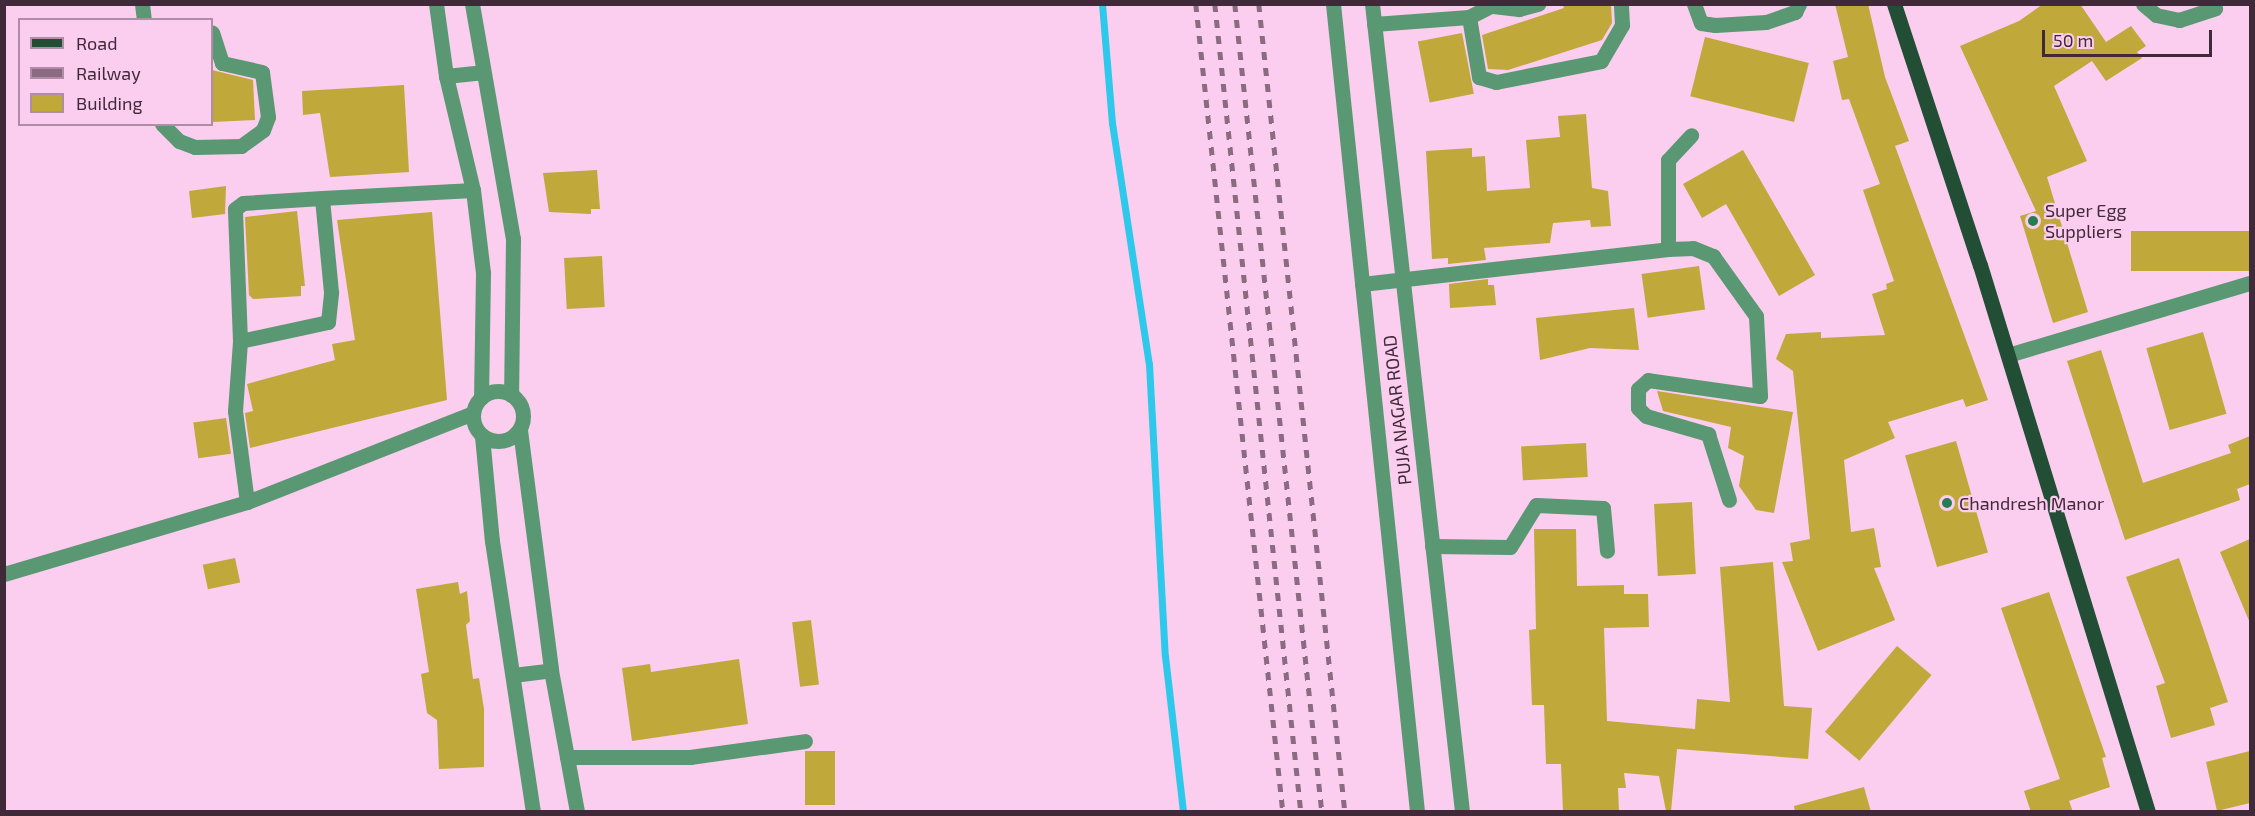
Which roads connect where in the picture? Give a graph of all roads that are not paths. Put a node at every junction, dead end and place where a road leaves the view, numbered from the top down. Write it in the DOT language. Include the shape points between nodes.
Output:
graph roads {
  1 [pos="436,4"];
  2 [pos="472,4"];
  3 [pos="1333,4"];
  4 [pos="1372,4"];
  5 [pos="1538,4"];
  6 [pos="1621,4"];
  7 [pos="1694,4"];
  8 [pos="1799,4"];
  9 [pos="1894,4"];
  10 [pos="2143,4"];
  11 [pos="1494,5"];
  12 [pos="2215,8"];
  13 [pos="1469,17"];
  14 [pos="1374,24"];
  15 [pos="213,36"];
  16 [pos="482,72"];
  17 [pos="446,76"];
  18 [pos="164,126"];
  19 [pos="1691,135"];
  20 [pos="473,190"];
  21 [pos="322,198"];
  22 [pos="1668,249"];
  23 [pos="1402,280"];
  24 [pos="2250,283"];
  25 [pos="1362,284"];
  26 [pos="240,341"];
  27 [pos="2008,355"];
  28 [pos="512,395"];
  29 [pos="480,398"];
  30 [pos="473,414"];
  31 [pos="520,430"];
  32 [pos="482,436"];
  33 [pos="1729,500"];
  34 [pos="247,502"];
  35 [pos="1432,546"];
  36 [pos="1607,551"];
  37 [pos="4,574"];
  38 [pos="551,670"];
  39 [pos="513,675"];
  40 [pos="805,741"];
  41 [pos="567,757"];
  42 [pos="533,812"];
  43 [pos="578,812"];
  44 [pos="1417,812"];
  45 [pos="1461,812"];
  46 [pos="2148,812"];
  1 -- 17 [label="street"];
  2 -- 16 [label="street"];
  3 -- 25 [label="street, PUJA NAGAR ROAD"];
  4 -- 14 [label="street, PUJA NAGAR ROAD"];
  5 -- 11 [label="street" via="1519,9"];
  6 -- 13 [label="street" via="1622,25 1601,61 1496,82 1479,77"];
  7 -- 8 [label="street" via="1701,23 1715,25 1766,22 1795,12"];
  9 -- 27 [label="main road"];
  10 -- 12 [label="street" via="2156,15 2179,20"];
  11 -- 13 [label="street"];
  13 -- 14 [label="street"];
  14 -- 23 [label="street, PUJA NAGAR ROAD"];
  15 -- 18 [label="street" via="222,63 262,72 268,117 263,130 241,146 195,147 179,141"];
  16 -- 17 [label="street"];
  16 -- 28 [label="street" via="513,239"];
  17 -- 20 [label="street"];
  19 -- 22 [label="street" via="1668,160"];
  20 -- 21 [label="street"];
  20 -- 29 [label="street" via="483,273"];
  21 -- 26 [label="street" via="331,292 328,322"];
  21 -- 26 [label="street" via="243,203 235,209"];
  22 -- 23 [label="street"];
  22 -- 33 [label="street" via="1692,248 1713,256 1756,316 1758,398 1648,380 1638,389 1641,414 1708,434"];
  23 -- 25 [label="street"];
  23 -- 35 [label="street, PUJA NAGAR ROAD"];
  24 -- 27 [label="street"];
  25 -- 44 [label="street, PUJA NAGAR ROAD"];
  26 -- 34 [label="street" via="235,411"];
  27 -- 46 [label="main road"];
  28 -- 29 [label="street" via="495,391"];
  28 -- 31 [label="street" via="522,407"];
  29 -- 30 [label="street"];
  30 -- 32 [label="street"];
  30 -- 34 [label="street"];
  31 -- 32 [label="street" via="498,442"];
  31 -- 38 [label="street"];
  32 -- 39 [label="street"];
  34 -- 37 [label="street"];
  35 -- 36 [label="street" via="1510,548 1536,505 1603,508"];
  35 -- 45 [label="street, PUJA NAGAR ROAD"];
  38 -- 39 [label="street"];
  38 -- 41 [label="street"];
  39 -- 42 [label="street"];
  40 -- 41 [label="street" via="690,757"];
  41 -- 43 [label="street"];
}
